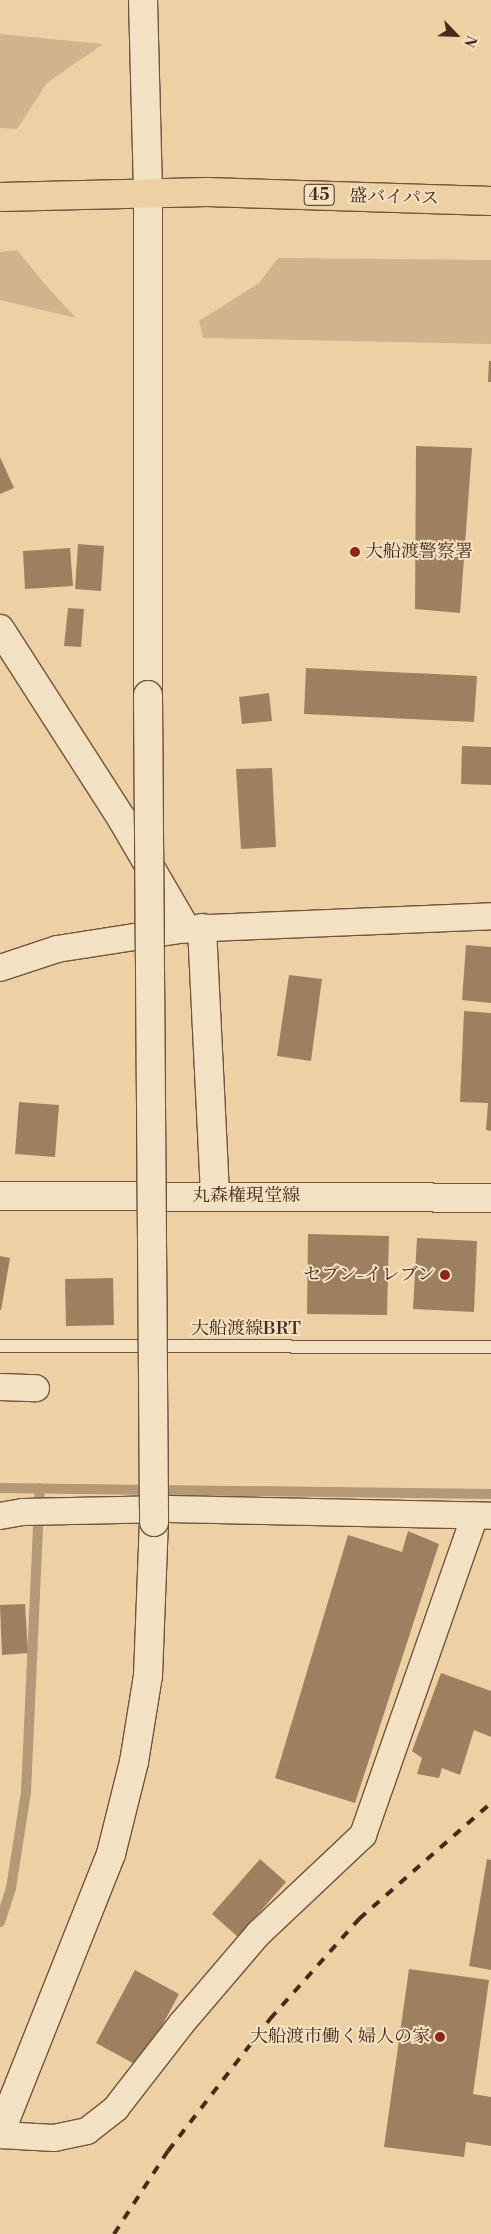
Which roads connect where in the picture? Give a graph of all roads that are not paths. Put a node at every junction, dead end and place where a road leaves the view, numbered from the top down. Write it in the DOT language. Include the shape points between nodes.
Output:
graph roads {
  1 [pos="143,0"];
  2 [pos="148,194"];
  3 [pos="0,196"];
  4 [pos="491,201"];
  5 [pos="0,628"];
  6 [pos="491,916"];
  7 [pos="194,929"];
  8 [pos="0,968"];
  9 [pos="0,1196"];
  10 [pos="215,1196"];
  11 [pos="491,1198"];
  12 [pos="0,1346"];
  13 [pos="491,1347"];
  14 [pos="0,1387"];
  15 [pos="36,1388"];
  16 [pos="12,1514"];
  17 [pos="483,1516"];
  18 [pos="0,2134"];
  1 -- 2 [label="street"];
  2 -- 3 [label="highway, 45"];
  2 -- 4 [label="highway, 盛バイパス / 45" via="207,192"];
  2 -- 18 [label="street, bridge" via="154,1522 148,1676 111,1854"];
  5 -- 7 [label="street"];
  6 -- 7 [label="street"];
  7 -- 8 [label="street" via="57,949"];
  7 -- 10 [label="street"];
  9 -- 10 [label="street, 丸森権現堂線"];
  10 -- 11 [label="street, 丸森権現堂線"];
  12 -- 13 [label="lane, 大船渡線BRT"];
  14 -- 15 [label="street"];
  16 -- 17 [label="street" via="169,1509"];
  17 -- 18 [label="street" via="363,1835 259,1933 182,2023 116,2108 87,2130 54,2138"];
}
